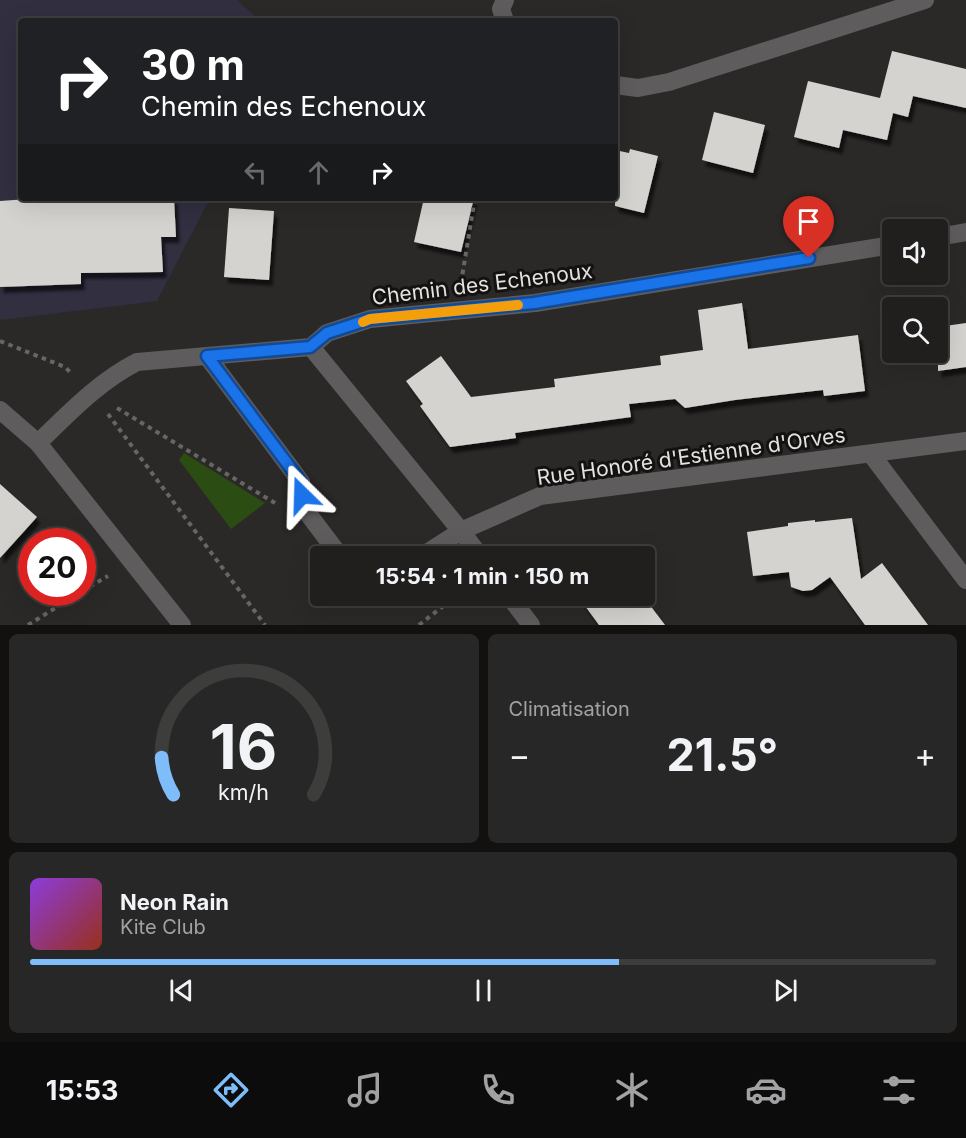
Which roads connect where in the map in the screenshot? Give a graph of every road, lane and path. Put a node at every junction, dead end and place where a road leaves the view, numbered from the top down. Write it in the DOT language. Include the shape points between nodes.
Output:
graph roads {
  1 [pos="925,0"];
  2 [pos="618,85"];
  3 [pos="474,201"];
  4 [pos="966,232"];
  5 [pos="948,235"];
  6 [pos="882,247"];
  7 [pos="456,311"];
  8 [pos="0,341"];
  9 [pos="310,347"];
  10 [pos="207,356"];
  11 [pos="91,392"];
  12 [pos="0,410"];
  13 [pos="966,441"];
  14 [pos="38,443"];
  15 [pos="871,454"];
  16 [pos="303,507"];
  17 [pos="460,531"];
  18 [pos="332,546"];
  19 [pos="437,546"];
  20 [pos="472,546"];
  21 [pos="966,580"];
  22 [pos="59,606"];
  23 [pos="443,606"];
  24 [pos="517,606"];
  25 [pos="28,625"];
  26 [pos="182,625"];
  27 [pos="265,625"];
  28 [pos="419,625"];
  29 [pos="531,625"];
  1 -- 2 [label="street" via="669,82 638,88"];
  3 -- 7 [label="path"];
  4 -- 5 [label="street"];
  6 -- 7 [label="street, Chemin des Echenoux" via="534,303"];
  7 -- 9 [label="street, Chemin des Echenoux" via="370,319 327,333"];
  8 -- 11 [label="path" via="65,367"];
  9 -- 10 [label="street, Chemin des Echenoux"];
  9 -- 17 [label="street"];
  10 -- 11 [label="street, Chemin des Echenoux" via="137,362"];
  10 -- 16 [label="street" via="301,482"];
  11 -- 14 [label="street, Chemin des Echenoux"];
  11 -- 16 [label="path" via="275,503"];
  11 -- 27 [label="path"];
  12 -- 14 [label="street"];
  13 -- 15 [label="street, Rue Honoré d'Estienne d'Orves"];
  14 -- 26 [label="street"];
  15 -- 17 [label="street, Rue Honoré d'Estienne d'Orves" via="540,496"];
  15 -- 21 [label="street"];
  16 -- 18 [label="street"];
  17 -- 19 [label="street, Rue Honoré d'Estienne d'Orves"];
  17 -- 20 [label="street"];
  22 -- 25 [label="path"];
  23 -- 28 [label="path"];
  24 -- 29 [label="street"];
}
